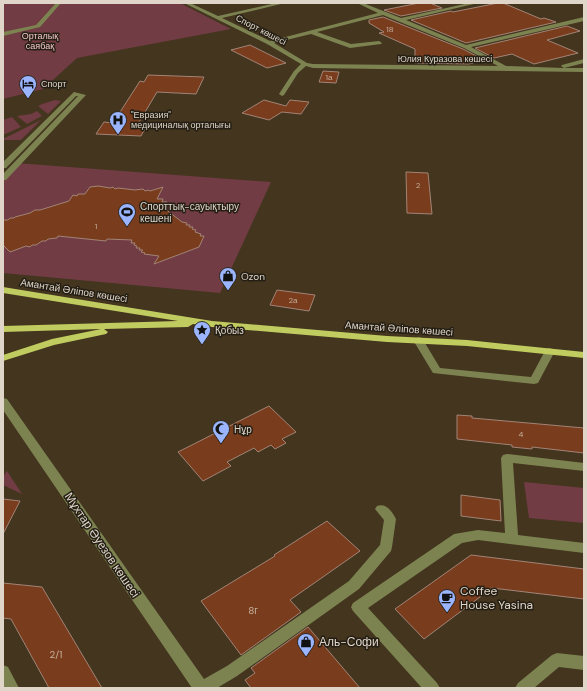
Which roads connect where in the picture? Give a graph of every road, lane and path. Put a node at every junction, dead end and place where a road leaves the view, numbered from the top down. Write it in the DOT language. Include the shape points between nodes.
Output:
graph roads {
  1 [pos="59,3"];
  2 [pos="186,3"];
  3 [pos="283,3"];
  4 [pos="359,3"];
  5 [pos="475,3"];
  6 [pos="383,13"];
  7 [pos="217,18"];
  8 [pos="584,19"];
  9 [pos="401,20"];
  10 [pos="38,26"];
  11 [pos="45,28"];
  12 [pos="311,32"];
  13 [pos="3,34"];
  14 [pos="268,43"];
  15 [pos="379,43"];
  16 [pos="466,47"];
  17 [pos="584,61"];
  18 [pos="305,64"];
  19 [pos="505,68"];
  20 [pos="551,69"];
  21 [pos="584,70"];
  22 [pos="282,94"];
  23 [pos="3,166"];
  24 [pos="3,178"];
  25 [pos="3,290"];
  26 [pos="212,324"];
  27 [pos="129,326"];
  28 [pos="3,329"];
  29 [pos="418,340"];
  30 [pos="550,352"];
  31 [pos="584,355"];
  32 [pos="3,358"];
  33 [pos="3,401"];
  34 [pos="584,467"];
  35 [pos="381,509"];
  36 [pos="512,539"];
  37 [pos="584,548"];
  38 [pos="584,663"];
  39 [pos="3,672"];
  40 [pos="10,688"];
  41 [pos="202,688"];
  42 [pos="432,688"];
  43 [pos="523,688"];
  1 -- 10 [label="street"];
  2 -- 7 [label="street, Спорт көшесі"];
  3 -- 7 [label="street"];
  4 -- 6 [label="street"];
  5 -- 9 [label="street"];
  6 -- 9 [label="street"];
  6 -- 12 [label="street"];
  7 -- 14 [label="street, Спорт көшесі"];
  8 -- 16 [label="street"];
  9 -- 16 [label="street"];
  10 -- 11 [label="street"];
  10 -- 13 [label="street"];
  12 -- 14 [label="street"];
  12 -- 15 [label="street" via="350,46"];
  14 -- 18 [label="street, Спорт көшесі"];
  16 -- 19 [label="street"];
  17 -- 20 [label="street"];
  18 -- 19 [label="street, Юлия Куразова көшесі"];
  18 -- 22 [label="street" via="296,72"];
  19 -- 20 [label="street, Юлия Куразова көшесі"];
  20 -- 21 [label="street, Юлия Куразова көшесі"];
  23 -- 24 [label="street" via="74,94 83,95"];
  25 -- 26 [label="main road, Амантай Әліпов көшесі"];
  26 -- 27 [label="main road, Амантай Әліпов көшесі"];
  26 -- 29 [label="main road, Амантай Әліпов көшесі"];
  27 -- 28 [label="main road, Амантай Әліпов көшесі"];
  27 -- 32 [label="main road" via="52,342"];
  29 -- 30 [label="main road, Амантай Әліпов көшесі"];
  29 -- 30 [label="street" via="437,371 534,381"];
  30 -- 31 [label="main road, Амантай Әліпов көшесі"];
  33 -- 41 [label="street, Мұхтар Әуезов көшесі"];
  34 -- 36 [label="street" via="507,458"];
  35 -- 41 [label="street" via="390,519 386,546 354,585 232,671"];
  36 -- 37 [label="street"];
  36 -- 42 [label="street" via="478,535 459,538 358,607"];
  38 -- 43 [label="street" via="556,660"];
  39 -- 40 [label="street"];
}
